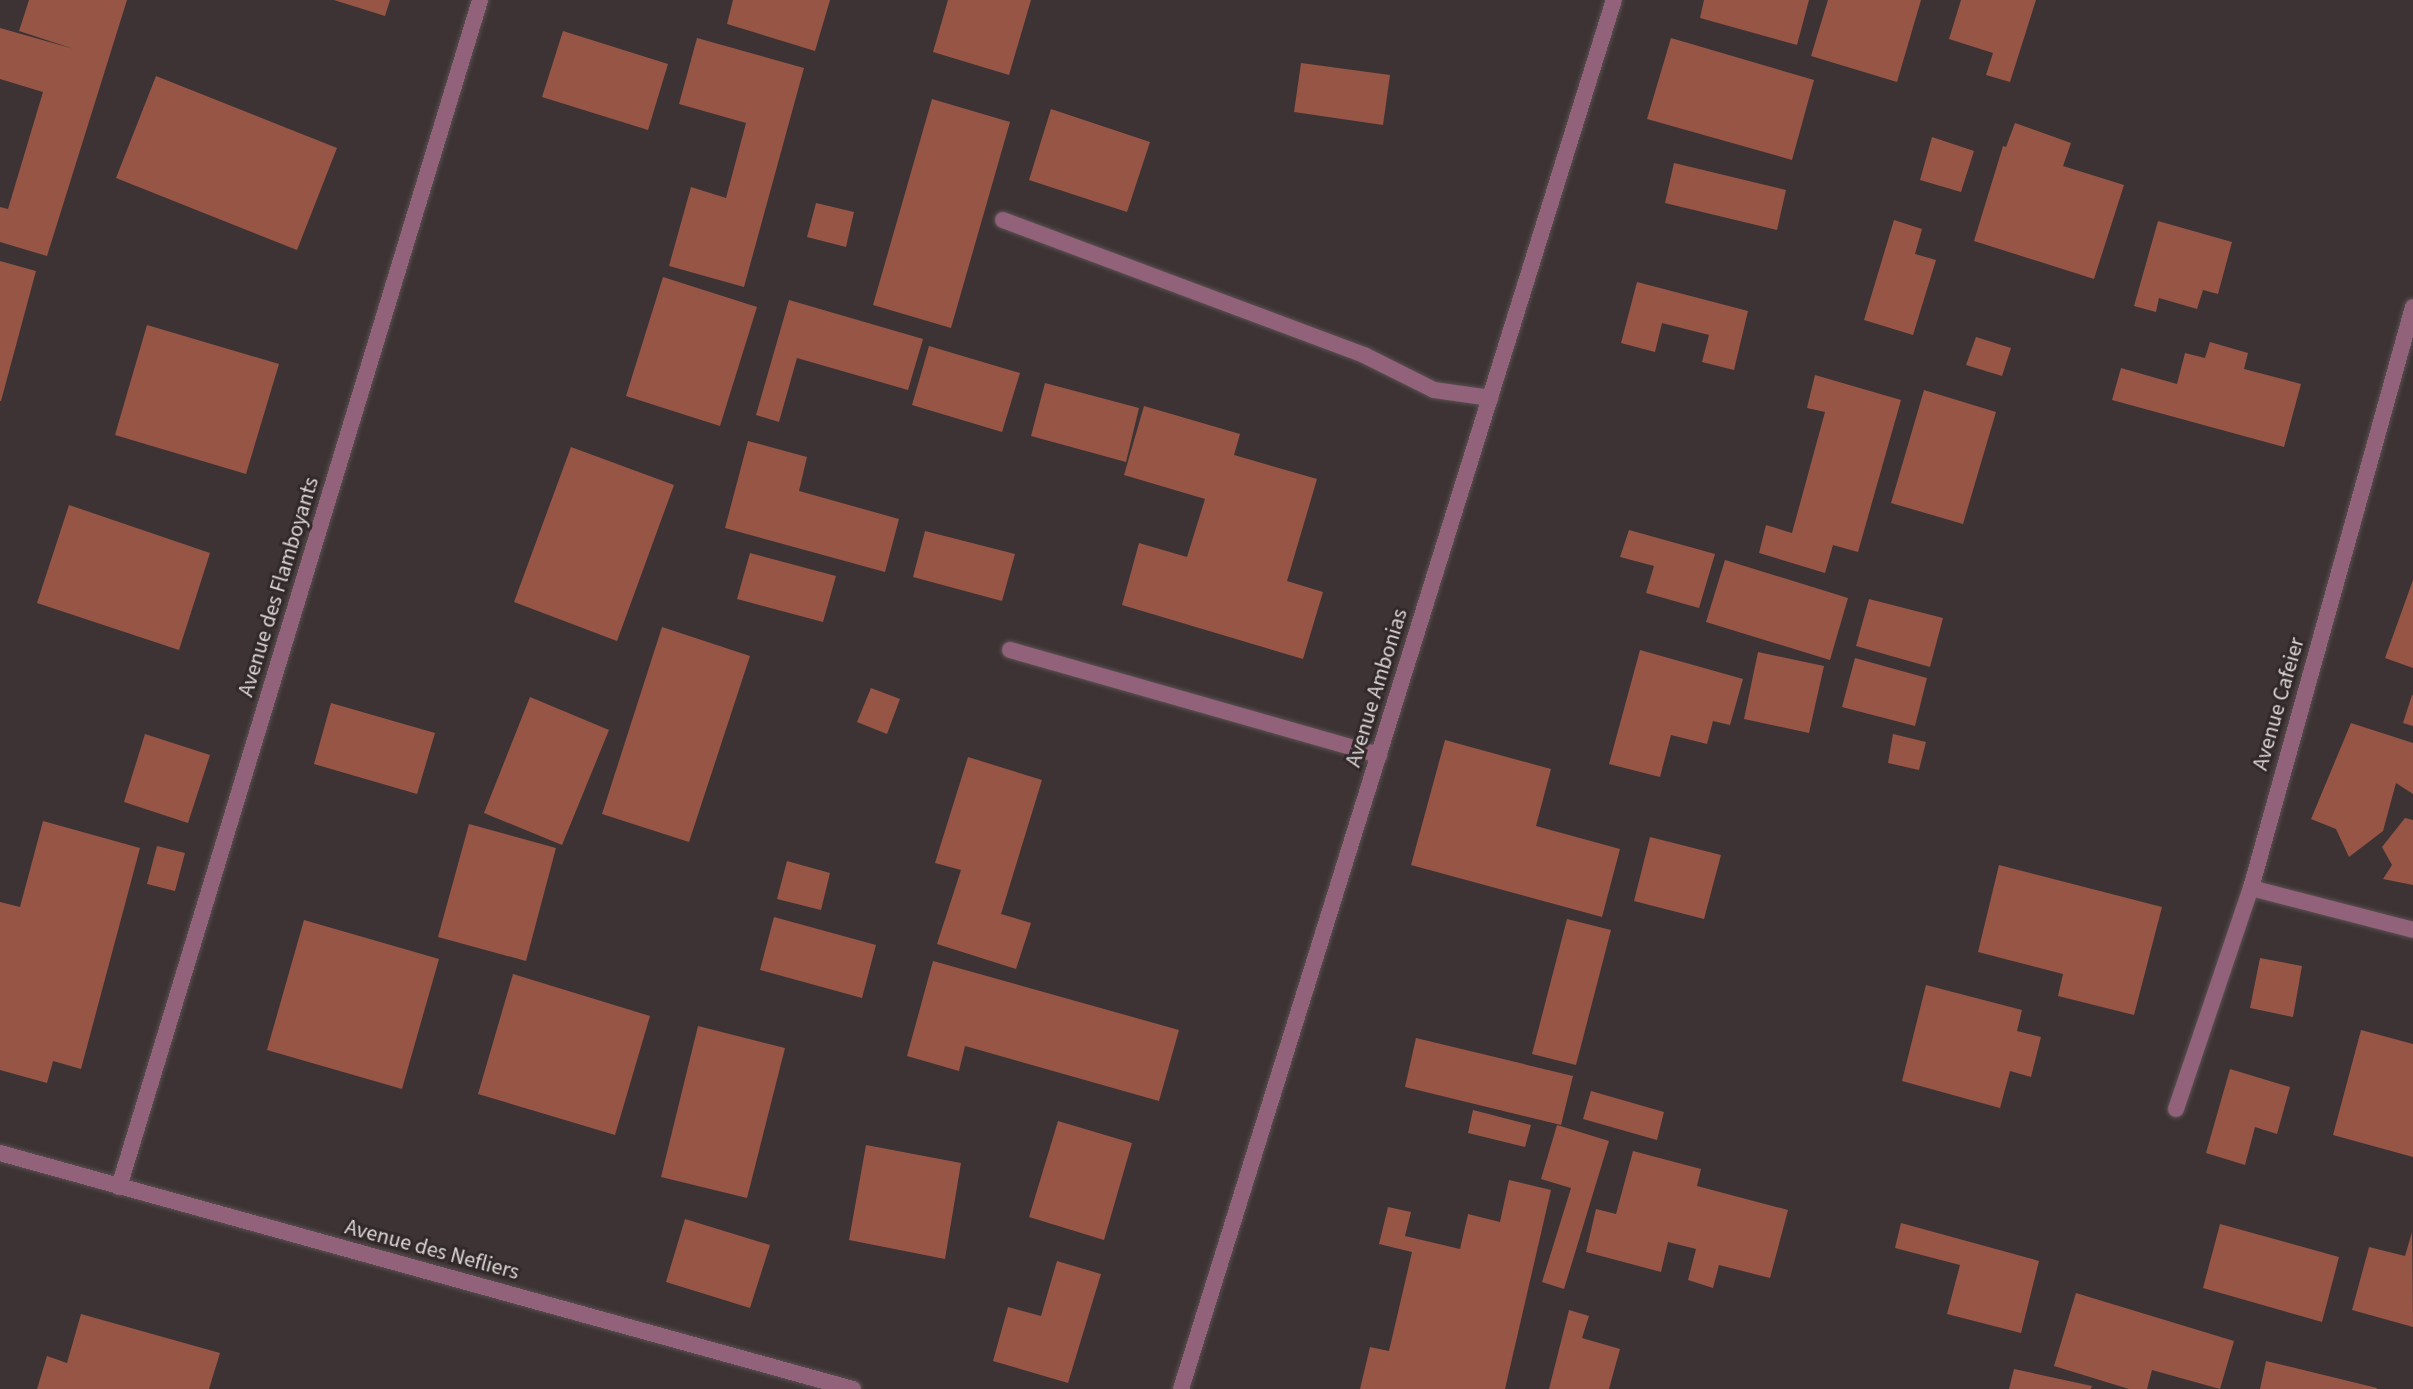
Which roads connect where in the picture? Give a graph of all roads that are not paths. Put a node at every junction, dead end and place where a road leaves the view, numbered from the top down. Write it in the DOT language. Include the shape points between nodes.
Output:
graph roads {
  1 [pos="480,0"];
  2 [pos="1614,0"];
  3 [pos="1003,220"];
  4 [pos="2413,307"];
  5 [pos="1490,398"];
  6 [pos="1010,650"];
  7 [pos="1379,755"];
  8 [pos="2251,888"];
  9 [pos="2413,930"];
  10 [pos="2176,1109"];
  11 [pos="0,1153"];
  12 [pos="119,1187"];
  13 [pos="853,1389"];
  14 [pos="1181,1389"];
  1 -- 12 [label="street, Avenue des Flamboyants"];
  2 -- 5 [label="street, Avenue Ambonias"];
  3 -- 5 [label="street" via="1364,355 1434,390"];
  4 -- 8 [label="street, Avenue Cafeier"];
  5 -- 7 [label="street, Avenue Ambonias"];
  6 -- 7 [label="street"];
  7 -- 14 [label="street, Avenue Ambonias"];
  8 -- 9 [label="street"];
  8 -- 10 [label="street, Avenue Cafeier"];
  11 -- 12 [label="street, Avenue des Nefliers"];
  12 -- 13 [label="street, Avenue des Nefliers"];
}
